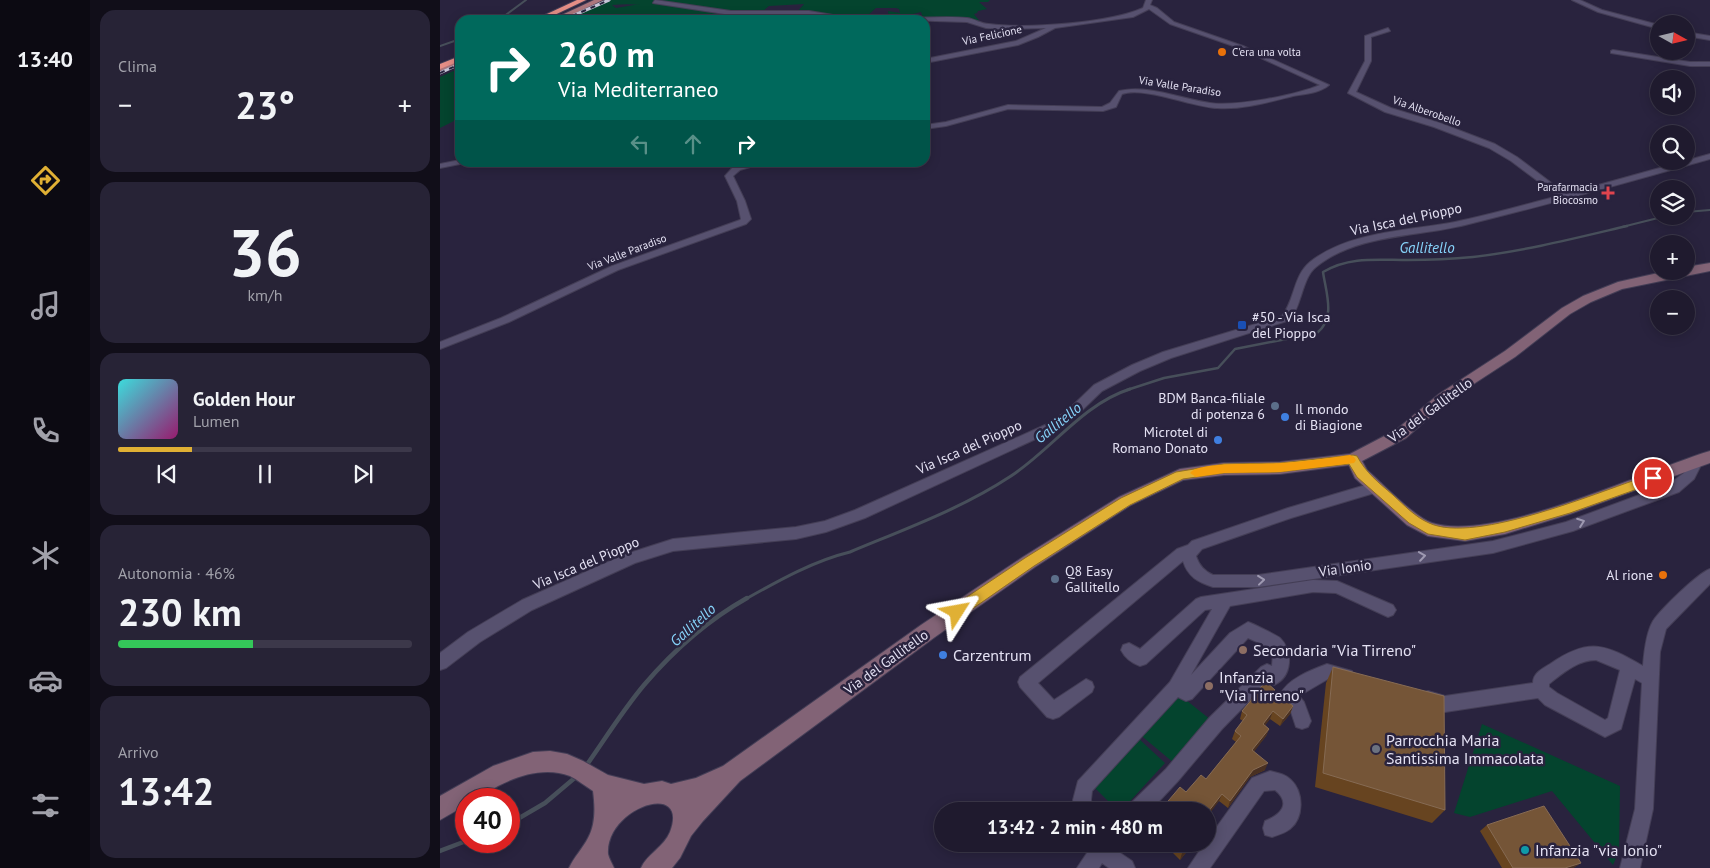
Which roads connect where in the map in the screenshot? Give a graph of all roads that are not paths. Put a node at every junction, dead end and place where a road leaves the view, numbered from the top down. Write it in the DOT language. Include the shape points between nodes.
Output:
graph roads {
  1 [pos="582,0"];
  2 [pos="590,0"];
  3 [pos="600,0"];
  4 [pos="1575,0"];
  5 [pos="655,2"];
  6 [pos="1148,3"];
  7 [pos="549,15"];
  8 [pos="556,15"];
  9 [pos="567,15"];
  10 [pos="821,15"];
  11 [pos="930,20"];
  12 [pos="1650,25"];
  13 [pos="1054,26"];
  14 [pos="1388,30"];
  15 [pos="1695,36"];
  16 [pos="1710,38"];
  17 [pos="1613,52"];
  18 [pos="455,59"];
  19 [pos="930,60"];
  20 [pos="1710,64"];
  21 [pos="440,65"];
  22 [pos="930,126"];
  23 [pos="1710,156"];
  24 [pos="455,164"];
  25 [pos="440,166"];
  26 [pos="741,167"];
  27 [pos="1564,196"];
  28 [pos="1710,267"];
  29 [pos="1695,269"];
  30 [pos="1650,279"];
  31 [pos="440,346"];
  32 [pos="1353,459"];
  33 [pos="1703,460"];
  34 [pos="1376,487"];
  35 [pos="1194,549"];
  36 [pos="1710,575"];
  37 [pos="1225,600"];
  38 [pos="1388,610"];
  39 [pos="1129,650"];
  40 [pos="440,663"];
  41 [pos="1629,667"];
  42 [pos="1650,679"];
  43 [pos="1363,681"];
  44 [pos="1086,687"];
  45 [pos="1176,687"];
  46 [pos="1541,690"];
  47 [pos="1409,693"];
  48 [pos="1302,721"];
  49 [pos="732,773"];
  50 [pos="602,784"];
  51 [pos="642,794"];
  52 [pos="671,794"];
  53 [pos="1082,802"];
  54 [pos="1146,802"];
  55 [pos="440,809"];
  56 [pos="1272,828"];
  57 [pos="681,831"];
  58 [pos="600,836"];
  59 [pos="1096,852"];
  60 [pos="1107,852"];
  61 [pos="580,868"];
  62 [pos="602,868"];
  63 [pos="653,868"];
  64 [pos="1087,868"];
  65 [pos="1125,868"];
  66 [pos="1198,868"];
  67 [pos="1630,868"];
  1 -- 7 [label="highway"];
  2 -- 8 [label="highway"];
  3 -- 9 [label="main road"];
  4 -- 12 [label="street" via="1600,11"];
  5 -- 10 [label="street" via="732,13"];
  6 -- 13 [label="street, Via Felicione" via="1146,9 1132,15"];
  6 -- 22 [label="street, Via Valle Paradiso" via="1172,23 1240,46 1326,85 1231,106 1208,105 1128,90 1120,92 1116,103 1103,109 1013,106"];
  11 -- 13 [label="street" via="967,20 999,27"];
  13 -- 19 [label="street, Via Felicione" via="1018,43"];
  14 -- 27 [label="street, Via Alberobello" via="1368,36 1368,61 1352,93 1388,110 1492,146"];
  15 -- 16 [label="street"];
  17 -- 20 [label="street"];
  18 -- 21 [label="main road"];
  23 -- 27 [label="street, Via Isca del Pioppo"];
  24 -- 25 [label="street"];
  26 -- 31 [label="street, Via Valle Paradiso" via="729,176 741,201 746,219 743,222 615,268 505,320"];
  27 -- 40 [label="street, Via Isca del Pioppo" via="1454,224 1369,240 1327,254 1304,275 1292,312 1286,318 1167,355 1114,379 1049,428 860,514 826,526 796,533 673,545 631,558 527,605 474,637"];
  28 -- 29 [label="street, Via del Gallitello"];
  30 -- 32 [label="street, Via del Gallitello" via="1618,286 1566,311 1444,398 1401,434"];
  32 -- 34 [label="street" via="1361,474"];
  32 -- 49 [label="street, Via del Gallitello" via="1180,475 1125,502 928,631"];
  33 -- 34 [label="street" via="1570,508 1465,534 1428,529"];
  35 -- 33 [label="street, Via Ionio, one-way" via="1188,555 1192,567 1202,577 1213,581 1258,581 1493,547 1568,527 1674,488"];
  34 -- 35 [label="street" via="1288,514 1197,545"];
  35 -- 44 [label="street" via="1182,553 1026,682 1053,711"];
  36 -- 42 [label="street" via="1659,626 1652,652"];
  37 -- 38 [label="street" via="1313,586 1337,587"];
  37 -- 39 [label="street" via="1201,604 1140,658"];
  37 -- 45 [label="street"];
  41 -- 42 [label="street"];
  41 -- 46 [label="street" via="1603,654 1588,653 1560,666 1541,680"];
  41 -- 46 [label="street" via="1615,723 1605,729"];
  42 -- 67 [label="street" via="1644,809"];
  43 -- 48 [label="street" via="1327,670 1298,686 1288,695 1298,708"];
  45 -- 53 [label="street" via="1084,787"];
  45 -- 54 [label="street" via="1186,693 1248,629 1273,641 1281,651 1280,670 1274,677 1267,672 1216,723"];
  46 -- 47 [label="street" via="1445,704"];
  49 -- 52 [label="street, Via del Gallitello" via="696,789"];
  49 -- 57 [label="street, Via del Gallitello"];
  50 -- 51 [label="street"];
  50 -- 55 [label="street" via="568,765 550,761 527,763 496,776"];
  50 -- 58 [label="street" via="606,804"];
  51 -- 52 [label="street, Via del Gallitello"];
  51 -- 58 [label="street" via="621,805"];
  52 -- 57 [label="street" via="683,814"];
  56 -- 66 [label="street" via="1282,826 1289,818 1291,794 1279,782 1264,781 1258,784"];
  57 -- 63 [label="street, Via del Gallitello" via="672,850"];
  58 -- 61 [label="street"];
  58 -- 62 [label="street" via="596,852"];
  59 -- 64 [label="street"];
  60 -- 65 [label="street"];
}
